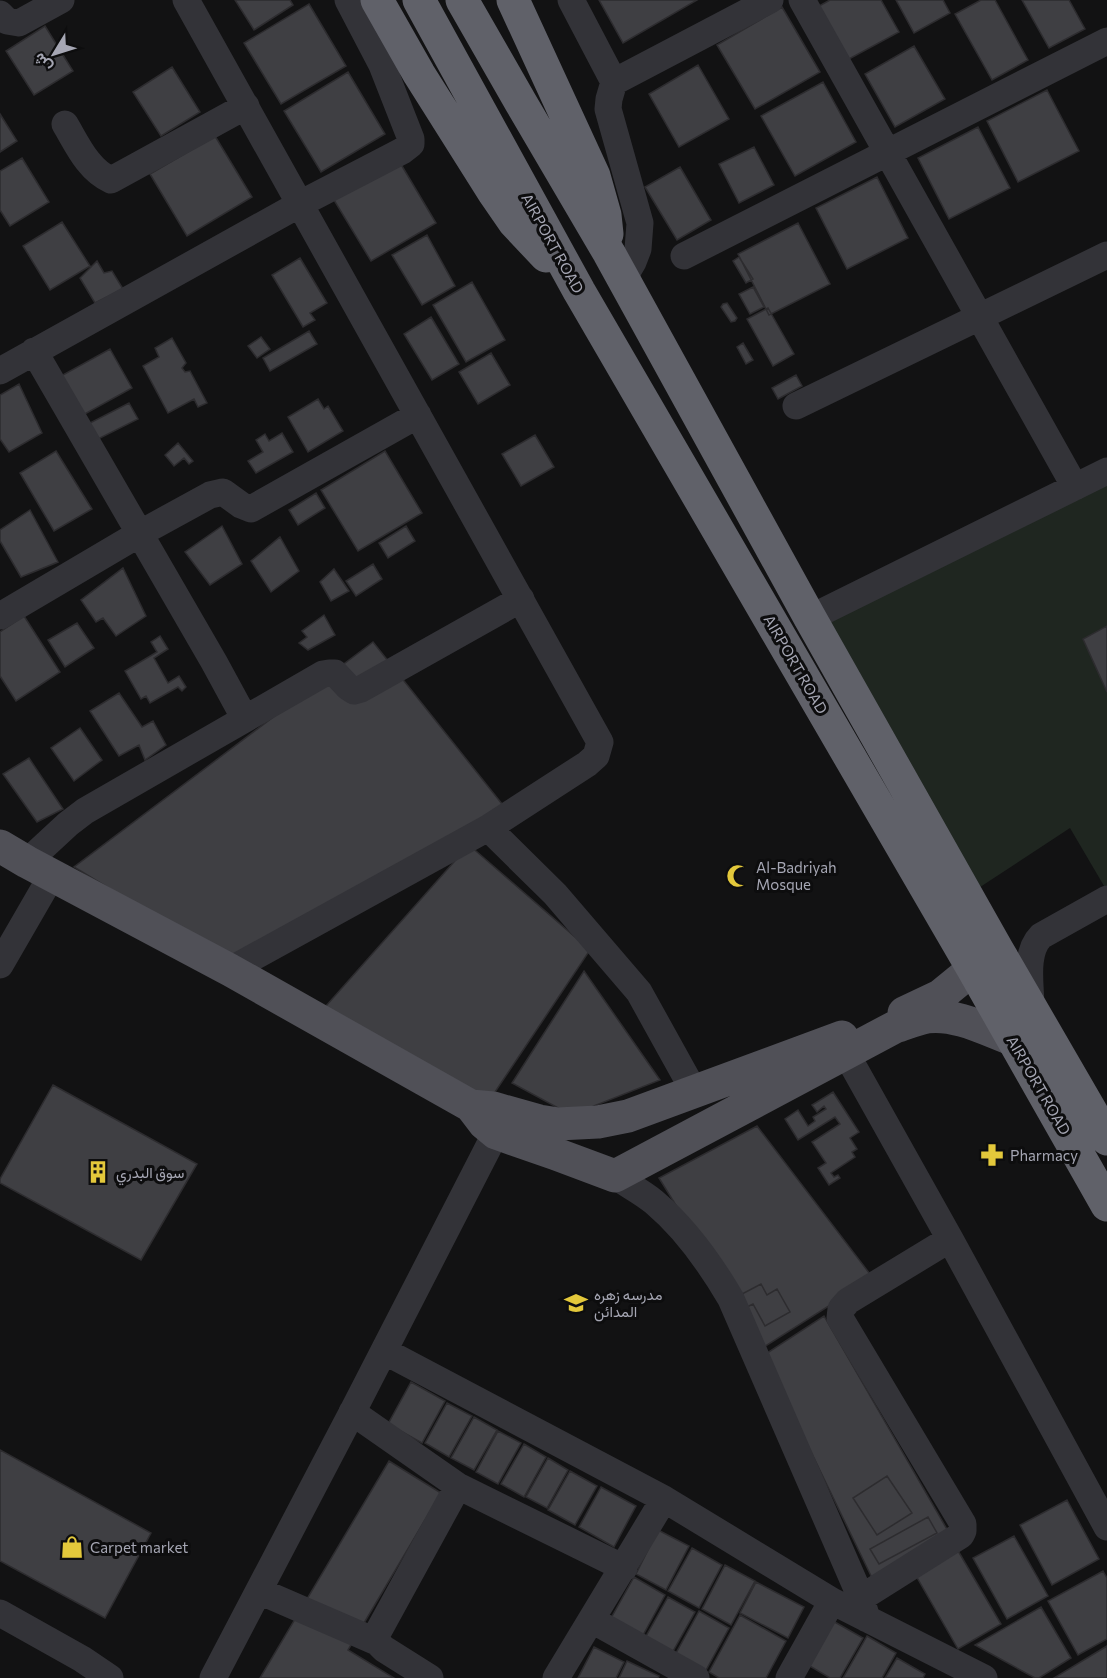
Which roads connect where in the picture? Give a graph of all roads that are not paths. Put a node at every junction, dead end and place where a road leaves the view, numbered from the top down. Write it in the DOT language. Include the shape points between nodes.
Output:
graph roads {
  1 [pos="61,0"];
  2 [pos="186,0"];
  3 [pos="348,0"];
  4 [pos="378,0"];
  5 [pos="419,0"];
  6 [pos="462,0"];
  7 [pos="513,0"];
  8 [pos="572,0"];
  9 [pos="770,0"];
  10 [pos="802,0"];
  11 [pos="0,14"];
  12 [pos="1107,41"];
  13 [pos="614,82"];
  14 [pos="246,106"];
  15 [pos="65,124"];
  16 [pos="887,152"];
  17 [pos="300,204"];
  18 [pos="1107,255"];
  19 [pos="684,256"];
  20 [pos="616,266"];
  21 [pos="579,291"];
  22 [pos="979,316"];
  23 [pos="34,351"];
  24 [pos="0,371"];
  25 [pos="796,406"];
  26 [pos="418,415"];
  27 [pos="1107,471"];
  28 [pos="1075,487"];
  29 [pos="139,534"];
  30 [pos="521,599"];
  31 [pos="0,616"];
  32 [pos="810,618"];
  33 [pos="245,719"];
  34 [pos="488,828"];
  35 [pos="26,861"];
  36 [pos="1107,900"];
  37 [pos="0,966"];
  38 [pos="973,969"];
  39 [pos="230,970"];
  40 [pos="1031,1008"];
  41 [pos="1014,1040"];
  42 [pos="842,1046"];
  43 [pos="695,1093"];
  44 [pos="1102,1119"];
  45 [pos="502,1123"];
  46 [pos="615,1176"];
  47 [pos="1107,1205"];
  48 [pos="950,1239"];
  49 [pos="384,1351"];
  50 [pos="352,1412"];
  51 [pos="458,1486"];
  52 [pos="664,1499"];
  53 [pos="1107,1527"];
  54 [pos="624,1568"];
  55 [pos="259,1591"];
  56 [pos="832,1601"];
  57 [pos="864,1609"];
  58 [pos="0,1613"];
  59 [pos="592,1620"];
  60 [pos="377,1642"];
  61 [pos="76,1669"];
  62 [pos="110,1678"];
  63 [pos="213,1678"];
  64 [pos="430,1678"];
  65 [pos="556,1678"];
  66 [pos="696,1678"];
  67 [pos="789,1678"];
  68 [pos="984,1678"];
  1 -- 11 [label="street" via="19,23 7,21"];
  2 -- 14 [label="street"];
  3 -- 17 [label="street" via="382,65 411,144"];
  4 -- 21 [label="highway" via="419,74 514,222"];
  5 -- 21 [label="highway, AIRPORT ROAD"];
  6 -- 20 [label="highway"];
  7 -- 20 [label="highway" via="594,176"];
  8 -- 13 [label="street"];
  9 -- 13 [label="street"];
  10 -- 16 [label="street"];
  12 -- 16 [label="street"];
  13 -- 20 [label="street" via="608,109 640,223 633,262"];
  14 -- 15 [label="street" via="111,180 92,167"];
  14 -- 17 [label="street"];
  16 -- 19 [label="street"];
  16 -- 22 [label="street"];
  17 -- 23 [label="street"];
  17 -- 26 [label="street"];
  18 -- 22 [label="street"];
  20 -- 32 [label="highway"];
  21 -- 38 [label="highway, AIRPORT ROAD"];
  22 -- 25 [label="street"];
  22 -- 28 [label="street"];
  23 -- 24 [label="street"];
  23 -- 29 [label="street"];
  26 -- 29 [label="street" via="251,508 224,492 216,493"];
  26 -- 30 [label="street"];
  27 -- 28 [label="street"];
  28 -- 32 [label="street"];
  29 -- 31 [label="street"];
  29 -- 33 [label="street"];
  30 -- 33 [label="street" via="361,689 354,691 335,673 323,674"];
  30 -- 34 [label="street" via="600,742 596,756 587,764"];
  32 -- 40 [label="highway"];
  33 -- 35 [label="street" via="85,811"];
  34 -- 39 [label="street"];
  34 -- 43 [label="street" via="555,894 639,992"];
  35 -- 37 [label="street"];
  35 -- 39 [label="main road"];
  36 -- 40 [label="street" via="1041,936 1034,944 1030,958"];
  38 -- 41 [label="highway, AIRPORT ROAD"];
  38 -- 42 [label="main road" via="940,996"];
  39 -- 45 [label="main road" via="471,1106 493,1108"];
  40 -- 44 [label="highway"];
  41 -- 42 [label="main road" via="960,1020 927,1017"];
  41 -- 47 [label="highway, AIRPORT ROAD"];
  42 -- 43 [label="main road"];
  42 -- 46 [label="main road"];
  42 -- 48 [label="street"];
  43 -- 45 [label="main road" via="598,1122"];
  45 -- 46 [label="main road" via="556,1154"];
  45 -- 49 [label="street"];
  46 -- 57 [label="street" via="653,1201 680,1227 709,1262 731,1299"];
  48 -- 53 [label="street"];
  48 -- 57 [label="street" via="841,1309 840,1318 963,1524 961,1535"];
  49 -- 50 [label="street"];
  49 -- 52 [label="street"];
  50 -- 51 [label="street"];
  50 -- 55 [label="street"];
  51 -- 54 [label="street"];
  51 -- 60 [label="street" via="378,1632"];
  52 -- 54 [label="street"];
  52 -- 56 [label="street"];
  54 -- 59 [label="street"];
  55 -- 60 [label="street"];
  55 -- 63 [label="street"];
  56 -- 57 [label="street"];
  56 -- 67 [label="street"];
  57 -- 68 [label="street"];
  58 -- 61 [label="street"];
  59 -- 65 [label="street"];
  59 -- 66 [label="street"];
  60 -- 64 [label="street"];
  61 -- 62 [label="street"];
}
